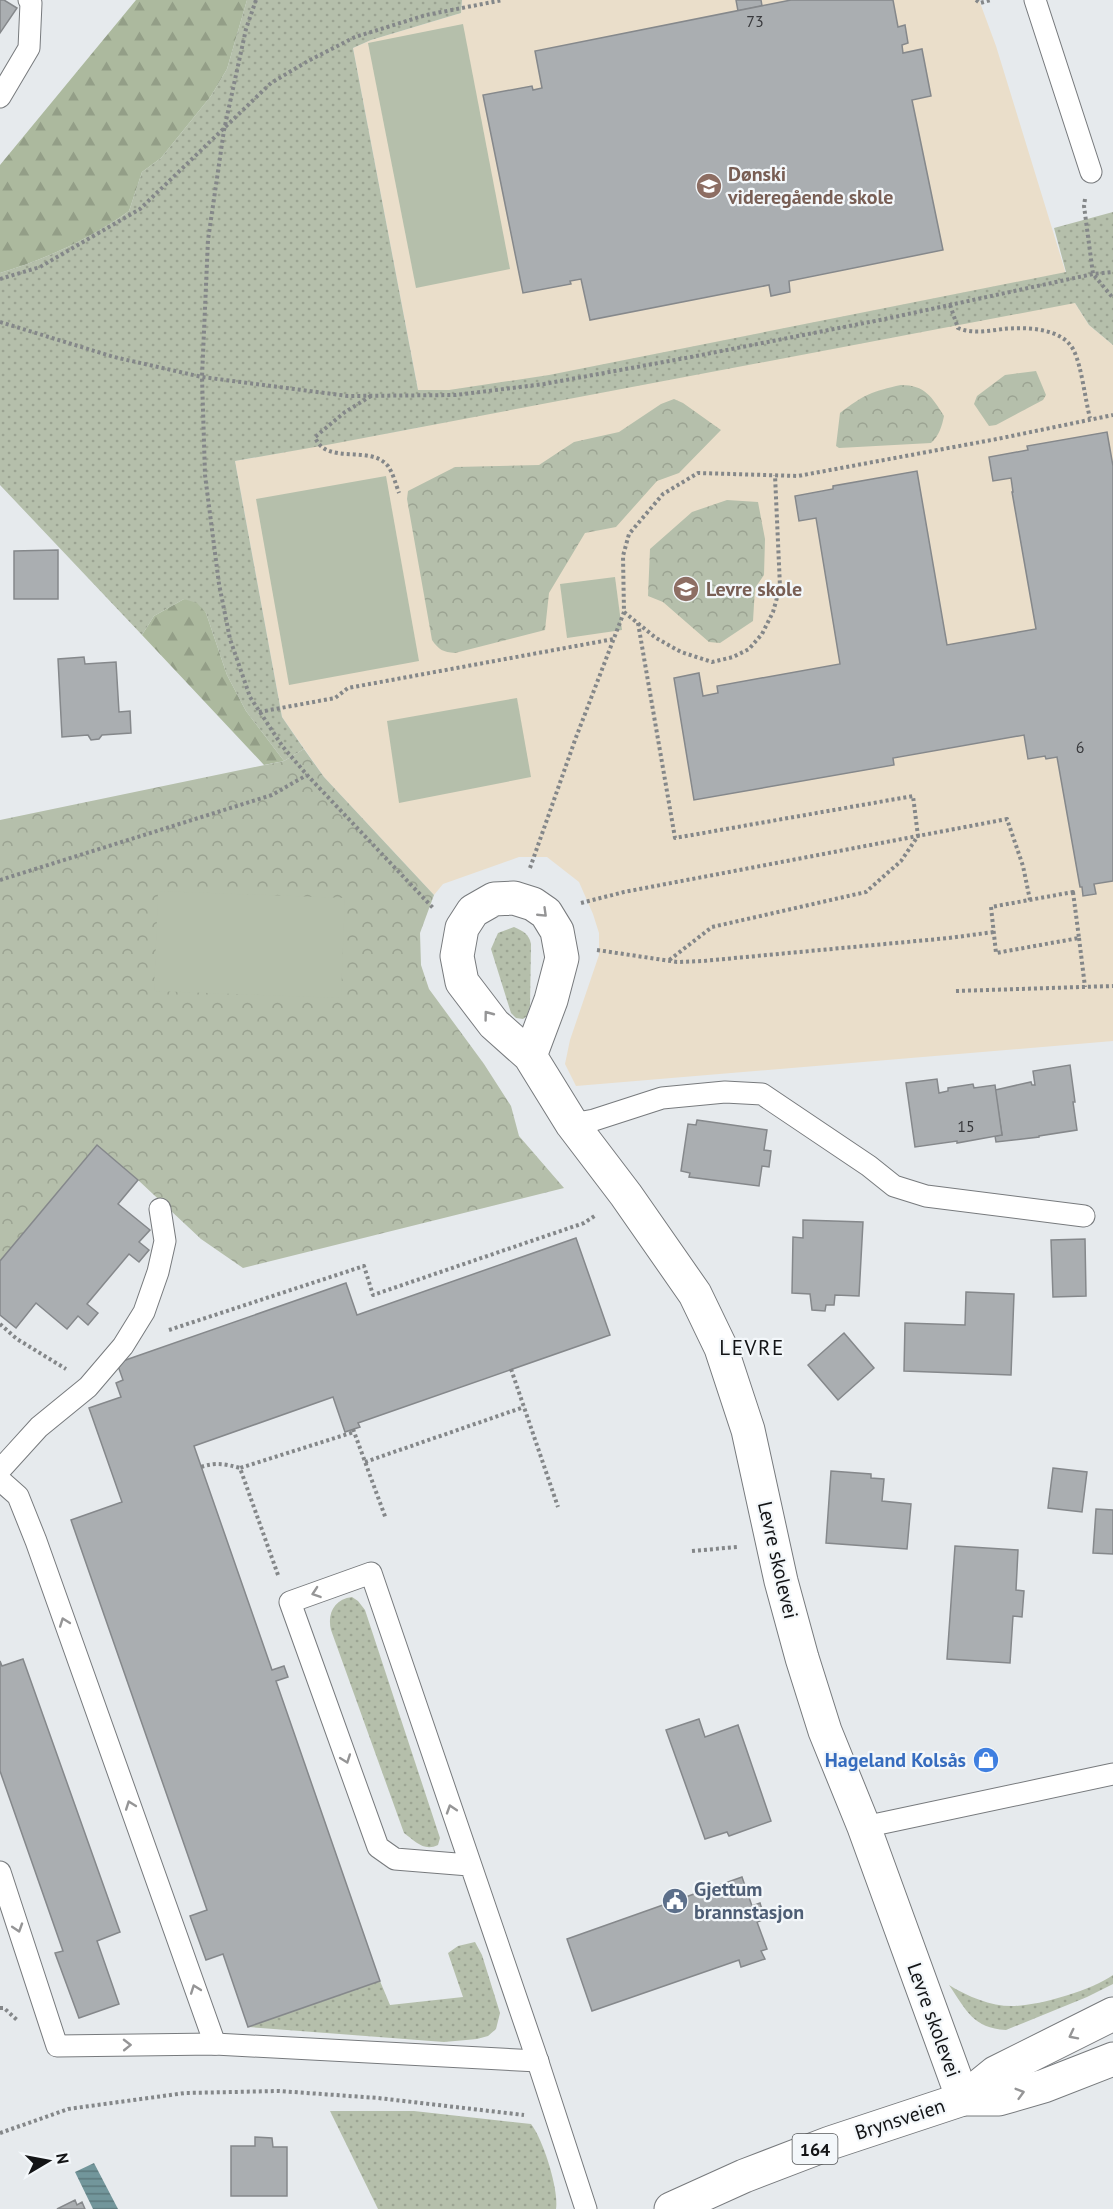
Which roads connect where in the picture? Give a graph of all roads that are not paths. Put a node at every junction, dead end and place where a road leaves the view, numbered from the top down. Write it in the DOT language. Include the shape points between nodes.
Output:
graph roads {
  1 [pos="29,0"];
  2 [pos="1035,0"];
  3 [pos="0,97"];
  4 [pos="1091,172"];
  5 [pos="530,1056"];
  6 [pos="572,1124"];
  7 [pos="160,1209"];
  8 [pos="1084,1216"];
  9 [pos="0,1470"];
  10 [pos="0,1480"];
  11 [pos="1113,1773"];
  12 [pos="864,1827"];
  13 [pos="469,1864"];
  14 [pos="0,1872"];
  15 [pos="1113,2014"];
  16 [pos="215,2044"];
  17 [pos="1113,2059"];
  18 [pos="538,2061"];
  19 [pos="963,2098"];
  20 [pos="586,2209"];
  21 [pos="671,2209"];
  1 -- 3 [label="lane" via="29,48"];
  2 -- 4 [label="lane"];
  5 -- 5 [label="street, Levre skolevei, one-way" via="494,1024 462,982 457,956 462,928 473,911 494,899 514,898 533,904 546,913 557,931 562,958"];
  5 -- 6 [label="street, Levre skolevei"];
  6 -- 8 [label="lane" via="662,1098 725,1092 762,1094 894,1186 926,1196"];
  6 -- 12 [label="street, Levre skolevei" via="695,1294 721,1348 748,1431 802,1658 825,1731"];
  7 -- 9 [label="lane" via="165,1241 144,1312 123,1346 88,1387 39,1427"];
  16 -- 10 [label="lane, one-way" via="36,1541 18,1496"];
  11 -- 12 [label="lane"];
  12 -- 19 [label="street, Levre skolevei"];
  13 -- 13 [label="lane, one-way" via="371,1573 290,1602 378,1847 395,1859"];
  13 -- 18 [label="lane"];
  14 -- 16 [label="lane, one-way" via="57,2046"];
  15 -- 19 [label="street, Brynsveien / 164, one-way" via="995,2073"];
  16 -- 18 [label="lane"];
  19 -- 17 [label="street, Brynsveien / 164, one-way" via="999,2099"];
  18 -- 20 [label="lane"];
  19 -- 21 [label="street, Brynsveien / 164" via="783,2160"];
}
